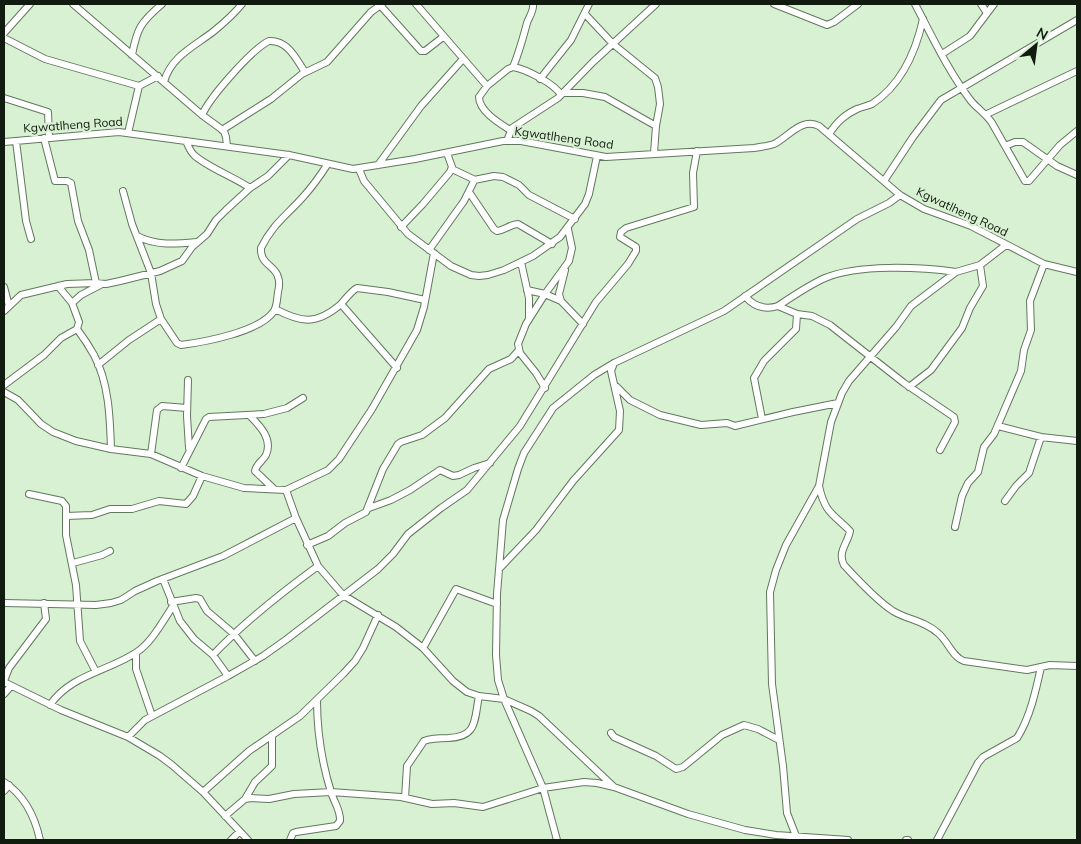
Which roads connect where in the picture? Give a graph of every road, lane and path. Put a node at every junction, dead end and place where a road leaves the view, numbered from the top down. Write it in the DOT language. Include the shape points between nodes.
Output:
graph roads {
  1 [pos="30,4"];
  2 [pos="73,4"];
  3 [pos="162,4"];
  4 [pos="242,4"];
  5 [pos="381,4"];
  6 [pos="416,4"];
  7 [pos="533,4"];
  8 [pos="589,4"];
  9 [pos="656,4"];
  10 [pos="774,4"];
  11 [pos="858,4"];
  12 [pos="915,4"];
  13 [pos="981,4"];
  14 [pos="994,4"];
  15 [pos="987,13"];
  16 [pos="585,14"];
  17 [pos="922,18"];
  18 [pos="1077,20"];
  19 [pos="4,33"];
  20 [pos="444,37"];
  21 [pos="4,38"];
  22 [pos="613,44"];
  23 [pos="942,54"];
  24 [pos="132,55"];
  25 [pos="463,59"];
  26 [pos="513,67"];
  27 [pos="305,72"];
  28 [pos="1077,72"];
  29 [pos="158,76"];
  30 [pos="540,79"];
  31 [pos="164,82"];
  32 [pos="139,86"];
  33 [pos="487,86"];
  34 [pos="962,87"];
  35 [pos="562,94"];
  36 [pos="4,98"];
  37 [pos="987,114"];
  38 [pos="202,115"];
  39 [pos="656,126"];
  40 [pos="222,130"];
  41 [pos="510,130"];
  42 [pos="1077,131"];
  43 [pos="128,133"];
  44 [pos="829,134"];
  45 [pos="46,138"];
  46 [pos="16,140"];
  47 [pos="186,141"];
  48 [pos="507,141"];
  49 [pos="4,142"];
  50 [pos="227,146"];
  51 [pos="1005,146"];
  52 [pos="697,151"];
  53 [pos="447,153"];
  54 [pos="654,154"];
  55 [pos="289,155"];
  56 [pos="597,156"];
  57 [pos="1048,160"];
  58 [pos="327,165"];
  59 [pos="378,166"];
  60 [pos="359,169"];
  61 [pos="452,169"];
  62 [pos="1077,175"];
  63 [pos="474,180"];
  64 [pos="884,181"];
  65 [pos="250,188"];
  66 [pos="124,192"];
  67 [pos="469,192"];
  68 [pos="900,195"];
  69 [pos="575,219"];
  70 [pos="401,227"];
  71 [pos="568,229"];
  72 [pos="137,236"];
  73 [pos="31,239"];
  74 [pos="198,242"];
  75 [pos="552,244"];
  76 [pos="1006,245"];
  77 [pos="431,252"];
  78 [pos="520,262"];
  79 [pos="1044,264"];
  80 [pos="980,265"];
  81 [pos="566,268"];
  82 [pos="956,272"];
  83 [pos="1077,272"];
  84 [pos="151,273"];
  85 [pos="100,283"];
  86 [pos="58,286"];
  87 [pos="4,287"];
  88 [pos="528,290"];
  89 [pos="545,294"];
  90 [pos="745,296"];
  91 [pos="425,300"];
  92 [pos="560,301"];
  93 [pos="72,303"];
  94 [pos="341,304"];
  95 [pos="9,306"];
  96 [pos="778,306"];
  97 [pos="275,309"];
  98 [pos="4,311"];
  99 [pos="797,314"];
  100 [pos="162,319"];
  101 [pos="529,319"];
  102 [pos="583,324"];
  103 [pos="77,329"];
  104 [pos="519,350"];
  105 [pos="870,358"];
  106 [pos="614,363"];
  107 [pos="98,365"];
  108 [pos="396,368"];
  109 [pos="188,380"];
  110 [pos="4,384"];
  111 [pos="614,384"];
  112 [pos="909,386"];
  113 [pos="545,388"];
  114 [pos="4,392"];
  115 [pos="303,398"];
  116 [pos="838,403"];
  117 [pos="187,408"];
  118 [pos="250,416"];
  119 [pos="762,419"];
  120 [pos="998,426"];
  121 [pos="1041,437"];
  122 [pos="1077,441"];
  123 [pos="111,449"];
  124 [pos="190,449"];
  125 [pos="940,450"];
  126 [pos="151,454"];
  127 [pos="490,463"];
  128 [pos="181,468"];
  129 [pos="202,476"];
  130 [pos="819,486"];
  131 [pos="274,489"];
  132 [pos="286,490"];
  133 [pos="29,494"];
  134 [pos="1005,501"];
  135 [pos="369,508"];
  136 [pos="66,516"];
  137 [pos="296,518"];
  138 [pos="955,527"];
  139 [pos="307,545"];
  140 [pos="110,551"];
  141 [pos="73,563"];
  142 [pos="318,566"];
  143 [pos="500,568"];
  144 [pos="163,579"];
  145 [pos="343,595"];
  146 [pos="4,603"];
  147 [pos="44,603"];
  148 [pos="78,603"];
  149 [pos="172,604"];
  150 [pos="497,604"];
  151 [pos="378,615"];
  152 [pos="234,634"];
  153 [pos="423,648"];
  154 [pos="136,653"];
  155 [pos="213,655"];
  156 [pos="255,661"];
  157 [pos="1077,666"];
  158 [pos="1041,667"];
  159 [pos="96,672"];
  160 [pos="228,676"];
  161 [pos="4,681"];
  162 [pos="11,686"];
  163 [pos="4,694"];
  164 [pos="479,696"];
  165 [pos="504,699"];
  166 [pos="317,700"];
  167 [pos="50,706"];
  168 [pos="152,716"];
  169 [pos="611,733"];
  170 [pos="272,735"];
  171 [pos="128,737"];
  172 [pos="779,740"];
  173 [pos="6,784"];
  174 [pos="614,787"];
  175 [pos="543,788"];
  176 [pos="4,791"];
  177 [pos="203,792"];
  178 [pos="331,792"];
  179 [pos="406,798"];
  180 [pos="245,799"];
  181 [pos="225,816"];
  182 [pos="239,832"];
  183 [pos="796,836"];
  184 [pos="805,838"];
  185 [pos="40,840"];
  186 [pos="231,840"];
  187 [pos="248,840"];
  188 [pos="290,840"];
  189 [pos="557,840"];
  190 [pos="848,840"];
  191 [pos="936,840"];
  1 -- 19 [label="street"];
  2 -- 24 [label="street"];
  3 -- 24 [label="street" via="142,22"];
  4 -- 31 [label="street" via="225,22 181,54 168,68"];
  5 -- 20 [label="street" via="421,51"];
  5 -- 27 [label="street" via="327,62"];
  6 -- 20 [label="street"];
  7 -- 26 [label="street"];
  8 -- 16 [label="street"];
  9 -- 22 [label="street"];
  10 -- 11 [label="street" via="827,25"];
  12 -- 17 [label="street"];
  13 -- 15 [label="street"];
  14 -- 15 [label="street"];
  15 -- 23 [label="street" via="970,36"];
  16 -- 22 [label="street"];
  16 -- 30 [label="street" via="571,40"];
  17 -- 23 [label="street"];
  17 -- 44 [label="street" via="914,48 898,78 871,104 844,115"];
  18 -- 34 [label="street"];
  20 -- 25 [label="street"];
  21 -- 32 [label="street" via="45,58"];
  22 -- 35 [label="street"];
  22 -- 39 [label="street" via="654,78 660,104"];
  23 -- 34 [label="street"];
  24 -- 29 [label="street"];
  25 -- 33 [label="street"];
  25 -- 59 [label="street" via="421,106"];
  26 -- 30 [label="street"];
  26 -- 33 [label="street"];
  27 -- 38 [label="street" via="289,48 269,40 222,85"];
  27 -- 40 [label="street" via="271,99"];
  28 -- 37 [label="street"];
  29 -- 31 [label="street"];
  29 -- 32 [label="street"];
  30 -- 35 [label="street"];
  31 -- 38 [label="street"];
  32 -- 43 [label="street"];
  33 -- 41 [label="street" via="479,97 479,103 497,122"];
  34 -- 37 [label="street" via="975,105"];
  34 -- 64 [label="street" via="933,109"];
  35 -- 39 [label="street" via="583,92 605,97"];
  35 -- 41 [label="street"];
  36 -- 45 [label="street" via="48,112"];
  37 -- 51 [label="street"];
  38 -- 40 [label="street"];
  39 -- 54 [label="street"];
  40 -- 50 [label="street" via="226,134"];
  41 -- 48 [label="street"];
  42 -- 57 [label="street"];
  43 -- 45 [label="street, Kgwatlheng Road"];
  43 -- 47 [label="street, Kgwatlheng Road"];
  44 -- 52 [label="street, Kgwatlheng Road" via="816,124 807,123 766,146"];
  44 -- 64 [label="street, Kgwatlheng Road"];
  45 -- 46 [label="street, Kgwatlheng Road"];
  45 -- 85 [label="street" via="55,180 71,183 78,221"];
  46 -- 49 [label="street, Kgwatlheng Road"];
  46 -- 73 [label="street"];
  47 -- 50 [label="street, Kgwatlheng Road"];
  47 -- 65 [label="street" via="198,158"];
  48 -- 53 [label="street, Kgwatlheng Road"];
  48 -- 56 [label="street, Kgwatlheng Road"];
  50 -- 55 [label="street, Kgwatlheng Road"];
  51 -- 57 [label="street" via="1023,142"];
  51 -- 57 [label="street" via="1027,182"];
  52 -- 54 [label="street, Kgwatlheng Road"];
  52 -- 102 [label="street" via="693,173 694,207 621,232 620,237 637,249"];
  53 -- 59 [label="street, Kgwatlheng Road"];
  53 -- 61 [label="street"];
  54 -- 56 [label="street, Kgwatlheng Road"];
  55 -- 58 [label="street, Kgwatlheng Road"];
  55 -- 65 [label="street"];
  56 -- 69 [label="street" via="589,194"];
  57 -- 62 [label="street"];
  58 -- 60 [label="street, Kgwatlheng Road"];
  58 -- 97 [label="street" via="304,196 282,216 261,248 264,262 278,277"];
  59 -- 60 [label="street, Kgwatlheng Road"];
  60 -- 70 [label="street" via="364,181"];
  61 -- 63 [label="street"];
  61 -- 70 [label="street"];
  63 -- 67 [label="street"];
  63 -- 69 [label="street" via="503,176 529,195"];
  64 -- 68 [label="street, Kgwatlheng Road"];
  65 -- 74 [label="street" via="222,213"];
  66 -- 72 [label="street"];
  67 -- 75 [label="street" via="497,232 520,224"];
  67 -- 77 [label="street"];
  68 -- 76 [label="street, Kgwatlheng Road"];
  68 -- 90 [label="street" via="857,219"];
  69 -- 71 [label="street"];
  70 -- 77 [label="street"];
  71 -- 75 [label="street"];
  71 -- 81 [label="street" via="572,254"];
  72 -- 74 [label="street" via="164,244"];
  72 -- 84 [label="street"];
  74 -- 84 [label="street" via="182,261"];
  75 -- 78 [label="street"];
  76 -- 79 [label="street, Kgwatlheng Road"];
  76 -- 80 [label="street"];
  77 -- 78 [label="street" via="461,271 479,276 488,276"];
  77 -- 91 [label="street"];
  78 -- 88 [label="street"];
  79 -- 83 [label="street, Kgwatlheng Road"];
  79 -- 120 [label="street" via="1030,301 1031,330 1021,371"];
  80 -- 82 [label="street"];
  80 -- 112 [label="street" via="983,286 962,328 931,370"];
  81 -- 89 [label="street"];
  81 -- 92 [label="street"];
  82 -- 96 [label="street" via="896,268 835,275 824,278"];
  82 -- 105 [label="street" via="911,306"];
  84 -- 85 [label="street"];
  84 -- 100 [label="street"];
  85 -- 86 [label="street"];
  85 -- 93 [label="street"];
  86 -- 93 [label="street"];
  86 -- 95 [label="street" via="21,295"];
  87 -- 95 [label="street"];
  88 -- 89 [label="street"];
  88 -- 101 [label="street"];
  89 -- 92 [label="street"];
  89 -- 101 [label="street"];
  90 -- 96 [label="street" via="755,306"];
  90 -- 106 [label="street" via="719,314"];
  91 -- 94 [label="street" via="357,288"];
  91 -- 108 [label="street" via="417,330"];
  92 -- 102 [label="street"];
  93 -- 103 [label="street" via="79,322"];
  94 -- 97 [label="street" via="311,320"];
  94 -- 108 [label="street"];
  95 -- 98 [label="street"];
  96 -- 99 [label="street"];
  97 -- 100 [label="street" via="251,328 205,342 181,344 174,339"];
  99 -- 105 [label="street" via="824,322"];
  99 -- 119 [label="street" via="796,331 764,360 754,378"];
  100 -- 107 [label="street"];
  101 -- 104 [label="street" via="519,340"];
  102 -- 113 [label="street"];
  103 -- 107 [label="street"];
  103 -- 110 [label="street"];
  104 -- 113 [label="street"];
  104 -- 135 [label="street" via="511,359 489,369 445,418 422,435 398,444 383,469"];
  105 -- 112 [label="street"];
  105 -- 116 [label="street" via="845,387"];
  106 -- 111 [label="street" via="611,371"];
  106 -- 143 [label="street" via="553,408 524,453 505,510"];
  107 -- 123 [label="street" via="107,399"];
  108 -- 132 [label="street" via="334,464 321,475"];
  109 -- 117 [label="street"];
  111 -- 119 [label="street" via="623,395 640,406 685,422 736,426"];
  111 -- 143 [label="street" via="620,411 616,435 595,455 536,530"];
  112 -- 125 [label="street" via="954,417 955,422"];
  113 -- 127 [label="street"];
  114 -- 123 [label="street" via="18,400 53,432"];
  115 -- 118 [label="street" via="276,412"];
  116 -- 119 [label="street"];
  116 -- 130 [label="street"];
  117 -- 124 [label="street"];
  117 -- 126 [label="street" via="162,406 157,410"];
  118 -- 124 [label="street" via="209,416"];
  118 -- 131 [label="street" via="267,437 266,456 255,471"];
  120 -- 121 [label="street"];
  120 -- 138 [label="street" via="984,447 978,472 962,496"];
  121 -- 122 [label="street"];
  121 -- 134 [label="street" via="1029,472"];
  123 -- 126 [label="street"];
  124 -- 128 [label="street"];
  126 -- 128 [label="street"];
  127 -- 135 [label="street" via="453,476 440,470 410,490"];
  127 -- 145 [label="street" via="467,490 408,534 378,569"];
  128 -- 129 [label="street"];
  129 -- 131 [label="street" via="244,488"];
  129 -- 136 [label="street" via="186,504 159,500 132,509"];
  130 -- 158 [label="street" via="829,512 850,531 841,560 892,610 934,629 961,661 1027,670"];
  130 -- 172 [label="street" via="786,545 770,592 772,684"];
  131 -- 132 [label="street"];
  132 -- 137 [label="street"];
  133 -- 136 [label="street" via="64,503"];
  135 -- 139 [label="street" via="328,536"];
  136 -- 141 [label="street" via="66,535"];
  137 -- 139 [label="street"];
  137 -- 144 [label="street" via="223,556"];
  139 -- 142 [label="street"];
  140 -- 141 [label="street"];
  141 -- 148 [label="street"];
  142 -- 145 [label="street"];
  142 -- 152 [label="street"];
  143 -- 150 [label="street"];
  144 -- 148 [label="street" via="111,604"];
  144 -- 149 [label="street"];
  145 -- 151 [label="street"];
  145 -- 156 [label="street"];
  146 -- 147 [label="street"];
  147 -- 148 [label="street"];
  147 -- 161 [label="street" via="46,619 9,668"];
  148 -- 159 [label="street" via="80,641"];
  149 -- 152 [label="street" via="198,598 207,611"];
  149 -- 154 [label="street" via="148,641"];
  149 -- 155 [label="street" via="180,622"];
  150 -- 153 [label="street" via="456,589"];
  150 -- 165 [label="street" via="496,655 498,680"];
  151 -- 153 [label="street"];
  151 -- 166 [label="street" via="354,661"];
  152 -- 155 [label="street"];
  152 -- 156 [label="street"];
  153 -- 164 [label="street" via="452,681 466,692"];
  154 -- 159 [label="street"];
  154 -- 168 [label="street" via="136,669"];
  155 -- 160 [label="street"];
  156 -- 160 [label="street"];
  157 -- 158 [label="street"];
  158 -- 191 [label="street" via="1021,734 983,756"];
  159 -- 167 [label="street" via="68,687"];
  160 -- 168 [label="street"];
  161 -- 162 [label="street"];
  162 -- 163 [label="street"];
  162 -- 167 [label="street"];
  164 -- 165 [label="street"];
  164 -- 179 [label="street" via="474,723 466,736 424,741 407,766"];
  165 -- 174 [label="street" via="539,716"];
  165 -- 175 [label="street"];
  166 -- 170 [label="street"];
  166 -- 178 [label="street" via="321,744"];
  167 -- 171 [label="street"];
  168 -- 171 [label="street"];
  169 -- 172 [label="street" via="676,769 683,767 722,735 744,725"];
  170 -- 177 [label="street"];
  170 -- 180 [label="street" via="272,766 255,782"];
  171 -- 177 [label="street" via="172,765"];
  172 -- 183 [label="street" via="787,813"];
  173 -- 176 [label="street"];
  173 -- 185 [label="street" via="18,793 34,818"];
  174 -- 175 [label="street" via="584,782"];
  174 -- 183 [label="street" via="717,822 768,834"];
  175 -- 179 [label="street" via="483,807 432,804"];
  175 -- 189 [label="street"];
  177 -- 181 [label="street"];
  178 -- 179 [label="street"];
  178 -- 180 [label="street"];
  178 -- 188 [label="street" via="340,822 336,826 293,833"];
  180 -- 181 [label="street"];
  181 -- 182 [label="street"];
  182 -- 186 [label="street"];
  182 -- 187 [label="street"];
  183 -- 184 [label="street"];
  184 -- 190 [label="street"];
}
